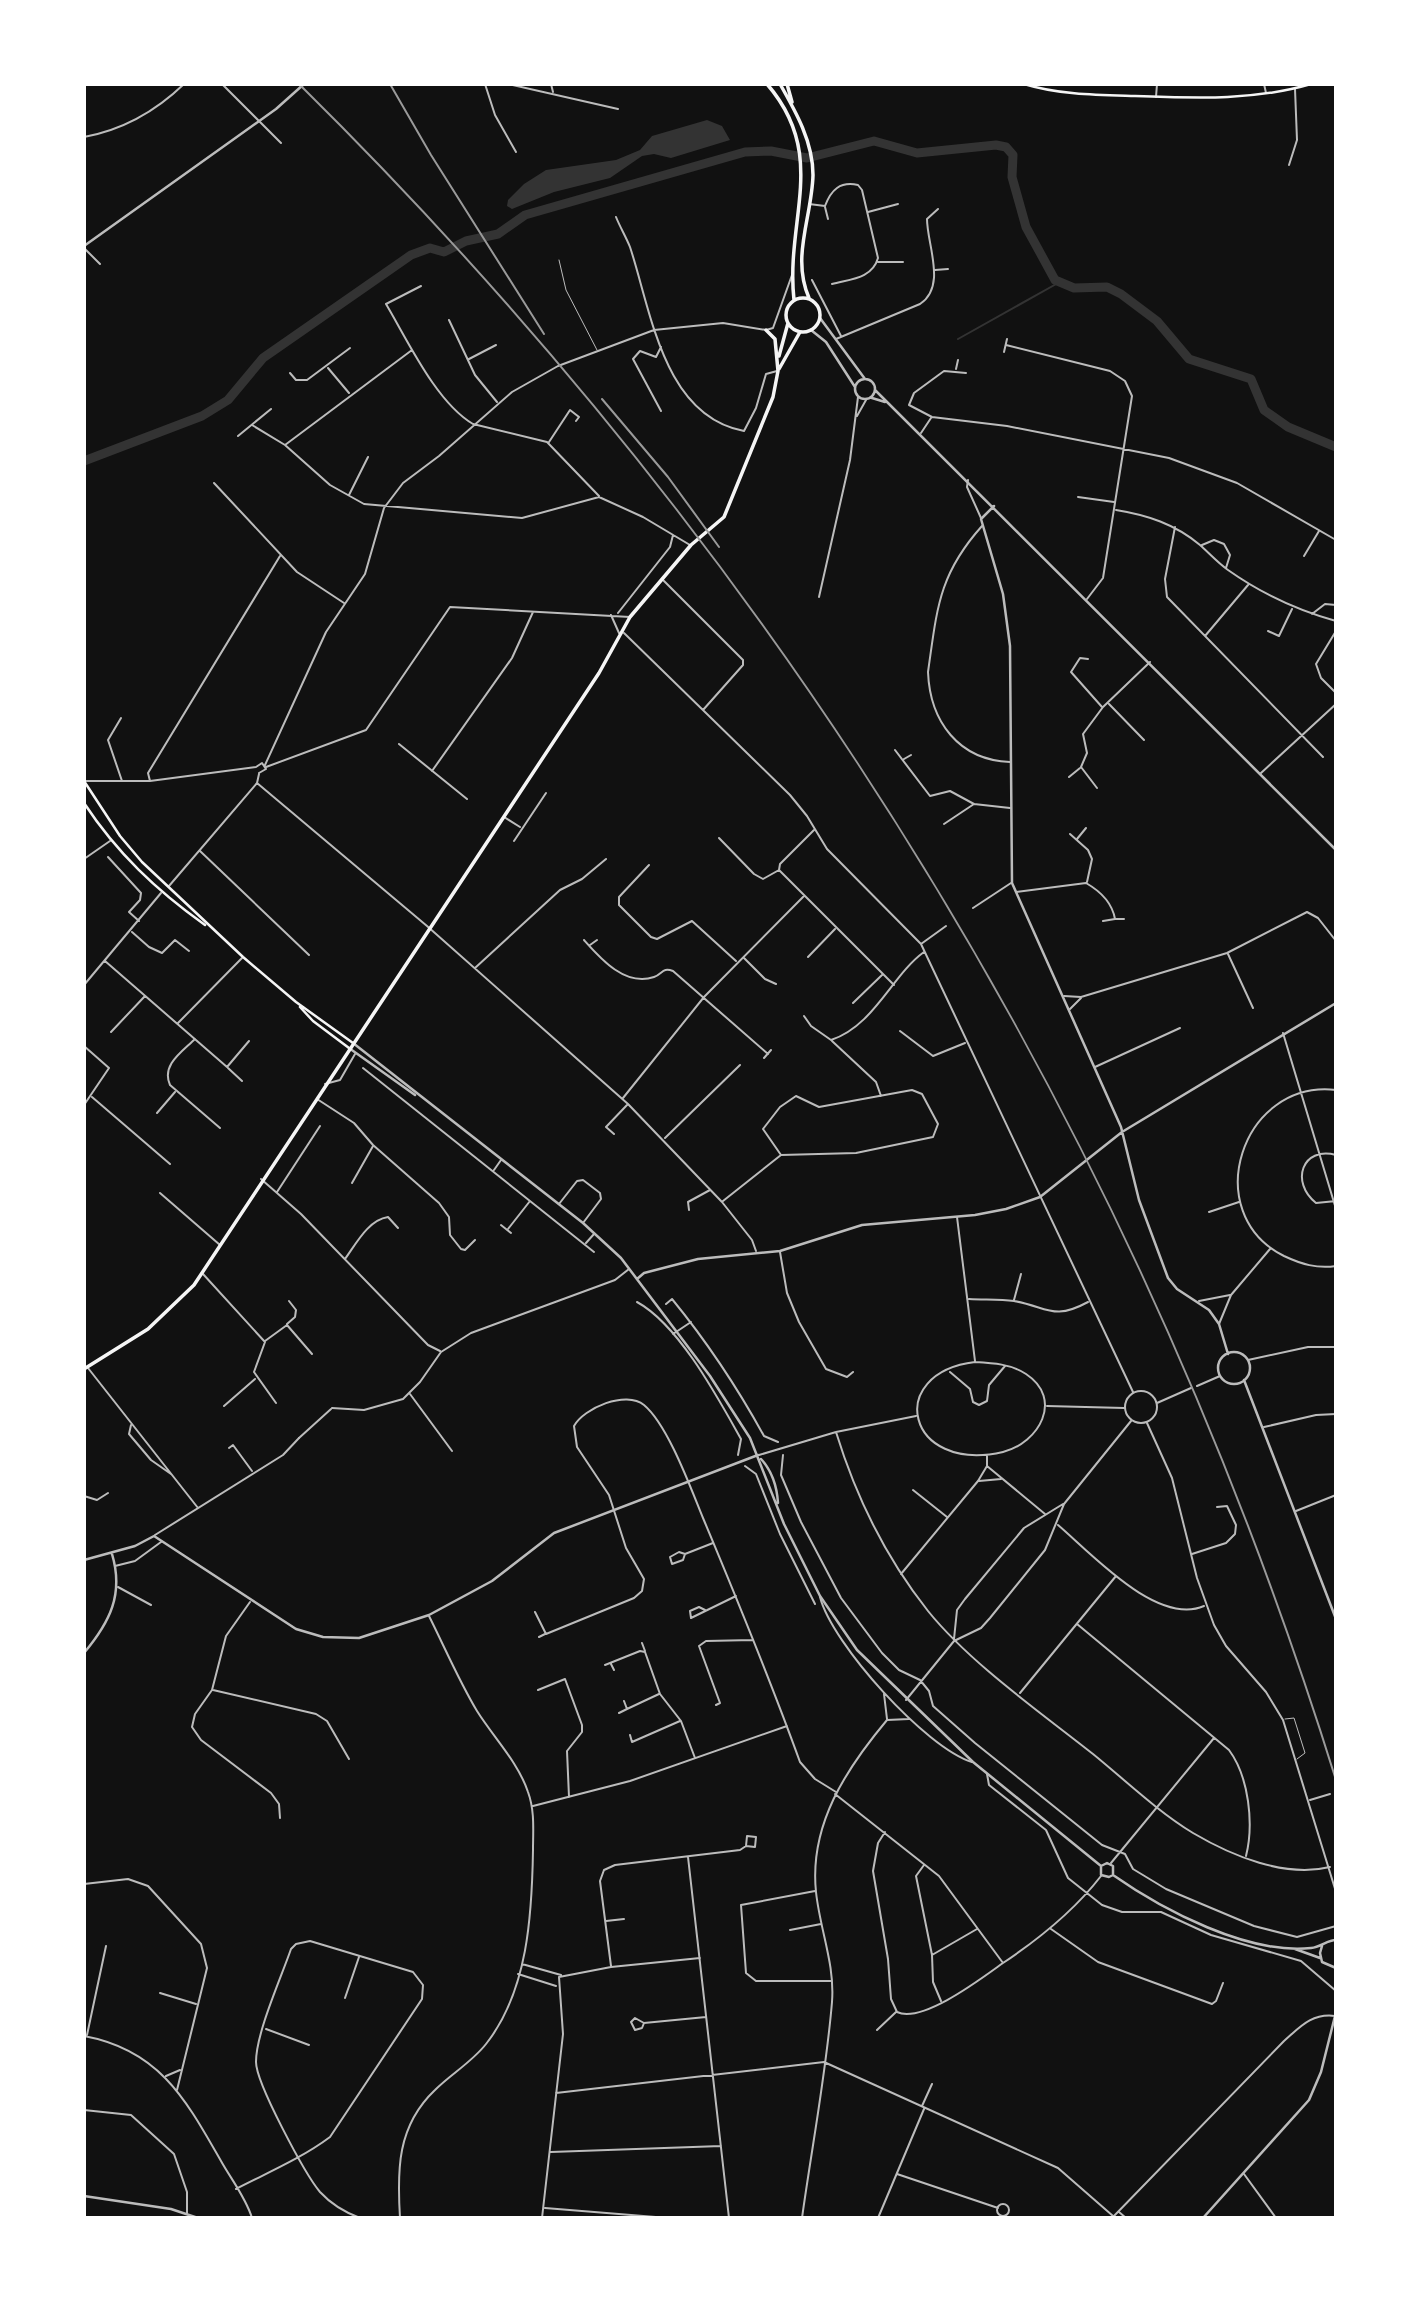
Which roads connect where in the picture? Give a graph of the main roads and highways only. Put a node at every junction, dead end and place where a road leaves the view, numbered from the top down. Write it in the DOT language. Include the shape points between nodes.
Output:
graph roads {
  1 [pos="767,84"];
  2 [pos="780,84"];
  3 [pos="788,84"];
  4 [pos="1024,84"];
  5 [pos="1311,84"];
  6 [pos="793,107"];
  7 [pos="809,298"];
  8 [pos="794,300"];
  9 [pos="788,323"];
  10 [pos="766,330"];
  11 [pos="800,332"];
  12 [pos="778,358"];
  13 [pos="778,371"];
  14 [pos="84,781"];
  15 [pos="84,803"];
  16 [pos="213,932"];
  17 [pos="296,1002"];
  18 [pos="353,1043"];
  19 [pos="349,1048"];
  20 [pos="86,1368"];
  1 -- 8 [label="main road" via="788,118 803,167 791,277"];
  2 -- 6 [label="main road"];
  3 -- 6 [label="main road"];
  4 -- 5 [label="main road" via="1081,94 1219,98"];
  6 -- 7 [label="main road" via="812,166 801,261"];
  7 -- 8 [label="main road"];
  7 -- 11 [label="main road" via="818,306 820,318 811,330"];
  8 -- 9 [label="main road" via="786,310"];
  9 -- 11 [label="main road"];
  9 -- 12 [label="main road"];
  10 -- 12 [label="main road" via="775,339"];
  11 -- 13 [label="main road"];
  12 -- 13 [label="main road"];
  13 -- 18 [label="main road" via="773,397 727,510 630,617 599,673"];
  14 -- 16 [label="main road" via="120,836"];
  15 -- 16 [label="main road" via="110,841 161,893"];
  16 -- 17 [label="main road"];
  17 -- 18 [label="main road"];
  17 -- 19 [label="main road"];
  18 -- 19 [label="main road"];
  19 -- 20 [label="main road" via="182,1299 148,1329"];
}
